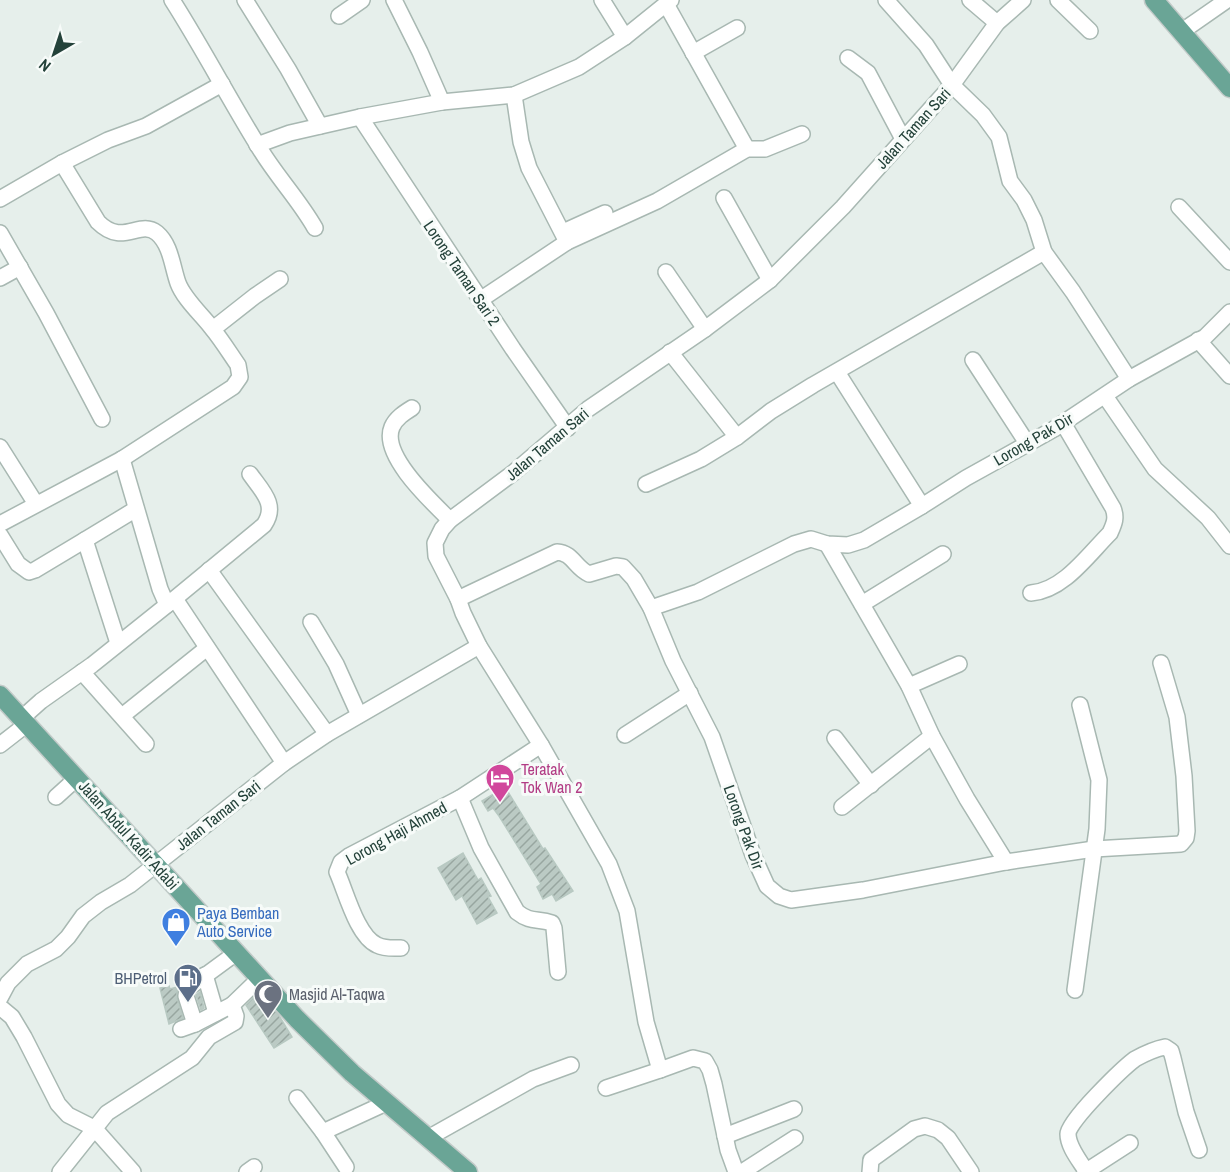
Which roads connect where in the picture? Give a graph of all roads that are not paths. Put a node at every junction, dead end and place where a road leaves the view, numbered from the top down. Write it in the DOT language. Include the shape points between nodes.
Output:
graph roads {
  1 [pos="171,0"];
  2 [pos="245,0"];
  3 [pos="362,0"];
  4 [pos="394,0"];
  5 [pos="602,0"];
  6 [pos="886,0"];
  7 [pos="970,0"];
  8 [pos="1023,0"];
  9 [pos="1058,0"];
  10 [pos="1154,0"];
  11 [pos="1227,0"];
  12 [pos="669,2"];
  13 [pos="339,16"];
  14 [pos="997,23"];
  15 [pos="737,27"];
  16 [pos="1090,31"];
  17 [pos="1181,32"];
  18 [pos="625,37"];
  19 [pos="693,53"];
  20 [pos="848,58"];
  21 [pos="222,84"];
  22 [pos="952,85"];
  23 [pos="1230,88"];
  24 [pos="514,95"];
  25 [pos="442,102"];
  26 [pos="360,117"];
  27 [pos="320,126"];
  28 [pos="802,134"];
  29 [pos="903,139"];
  30 [pos="257,145"];
  31 [pos="747,149"];
  32 [pos="62,163"];
  33 [pos="724,198"];
  34 [pos="0,199"];
  35 [pos="1179,207"];
  36 [pos="605,213"];
  37 [pos="315,228"];
  38 [pos="0,233"];
  39 [pos="565,237"];
  40 [pos="1044,252"];
  41 [pos="1230,262"];
  42 [pos="20,267"];
  43 [pos="666,272"];
  44 [pos="0,278"];
  45 [pos="280,279"];
  46 [pos="770,280"];
  47 [pos="480,300"];
  48 [pos="1230,312"];
  49 [pos="213,329"];
  50 [pos="705,329"];
  51 [pos="1198,340"];
  52 [pos="670,352"];
  53 [pos="973,360"];
  54 [pos="837,372"];
  55 [pos="1230,376"];
  56 [pos="1130,379"];
  57 [pos="1105,396"];
  58 [pos="412,408"];
  59 [pos="102,418"];
  60 [pos="1063,423"];
  61 [pos="568,428"];
  62 [pos="737,437"];
  63 [pos="1027,443"];
  64 [pos="0,447"];
  65 [pos="122,459"];
  66 [pos="250,474"];
  67 [pos="646,484"];
  68 [pos="36,504"];
  69 [pos="922,507"];
  70 [pos="136,509"];
  71 [pos="450,520"];
  72 [pos="0,524"];
  73 [pos="0,535"];
  74 [pos="85,540"];
  75 [pos="827,544"];
  76 [pos="1230,546"];
  77 [pos="943,554"];
  78 [pos="209,570"];
  79 [pos="1031,592"];
  80 [pos="458,599"];
  81 [pos="171,602"];
  82 [pos="862,604"];
  83 [pos="651,608"];
  84 [pos="311,622"];
  85 [pos="118,643"];
  86 [pos="479,646"];
  87 [pos="207,648"];
  88 [pos="1161,663"];
  89 [pos="959,664"];
  90 [pos="82,672"];
  91 [pos="909,686"];
  92 [pos="690,693"];
  93 [pos="0,694"];
  94 [pos="1080,705"];
  95 [pos="122,716"];
  96 [pos="359,716"];
  97 [pos="24,721"];
  98 [pos="327,734"];
  99 [pos="625,735"];
  100 [pos="932,736"];
  101 [pos="835,738"];
  102 [pos="146,744"];
  103 [pos="0,745"];
  104 [pos="541,745"];
  105 [pos="284,763"];
  106 [pos="77,778"];
  107 [pos="871,785"];
  108 [pos="56,797"];
  109 [pos="460,798"];
  110 [pos="842,807"];
  111 [pos="1094,849"];
  112 [pos="1006,862"];
  113 [pos="157,865"];
  114 [pos="401,948"];
  115 [pos="236,953"];
  116 [pos="558,972"];
  117 [pos="205,975"];
  118 [pos="260,978"];
  119 [pos="1075,990"];
  120 [pos="0,998"];
  121 [pos="232,1005"];
  122 [pos="0,1007"];
  123 [pos="216,1013"];
  124 [pos="572,1065"];
  125 [pos="660,1070"];
  126 [pos="606,1088"];
  127 [pos="297,1098"];
  128 [pos="386,1103"];
  129 [pos="794,1109"];
  130 [pos="94,1128"];
  131 [pos="323,1132"];
  132 [pos="725,1136"];
  133 [pos="428,1138"];
  134 [pos="795,1138"];
  135 [pos="1130,1143"];
  136 [pos="1199,1150"];
  137 [pos="346,1167"];
  138 [pos="60,1172"];
  139 [pos="133,1172"];
  140 [pos="468,1172"];
  141 [pos="736,1172"];
  142 [pos="742,1172"];
  143 [pos="870,1172"];
  144 [pos="971,1172"];
  145 [pos="1086,1172"];
  1 -- 21 [label="street"];
  2 -- 27 [label="street"];
  3 -- 13 [label="street"];
  4 -- 25 [label="street"];
  5 -- 18 [label="street"];
  6 -- 22 [label="street" via="926,45"];
  7 -- 14 [label="street"];
  8 -- 14 [label="street, Jalan Taman Sari"];
  9 -- 16 [label="street"];
  10 -- 17 [label="main road"];
  11 -- 17 [label="street"];
  12 -- 18 [label="street"];
  12 -- 19 [label="street"];
  14 -- 22 [label="street, Jalan Taman Sari"];
  15 -- 19 [label="street"];
  17 -- 23 [label="main road"];
  18 -- 24 [label="street" via="579,67"];
  19 -- 31 [label="street"];
  20 -- 29 [label="street" via="868,74"];
  21 -- 30 [label="street"];
  21 -- 32 [label="street" via="146,126"];
  22 -- 29 [label="street, Jalan Taman Sari"];
  22 -- 40 [label="street" via="999,137 1010,181 1034,220"];
  24 -- 25 [label="street"];
  24 -- 39 [label="street" via="529,168"];
  25 -- 26 [label="street"];
  26 -- 27 [label="street"];
  26 -- 47 [label="street, Lorong Taman Sari 2"];
  27 -- 30 [label="street"];
  28 -- 31 [label="street" via="765,149"];
  29 -- 46 [label="street, Jalan Taman Sari"];
  30 -- 37 [label="street"];
  31 -- 39 [label="street" via="657,201"];
  32 -- 34 [label="street"];
  32 -- 49 [label="street" via="104,228 121,234 151,229 159,235 167,246 179,286"];
  33 -- 46 [label="street"];
  35 -- 41 [label="street"];
  36 -- 39 [label="street"];
  38 -- 42 [label="street"];
  39 -- 47 [label="street"];
  40 -- 54 [label="street"];
  40 -- 56 [label="street"];
  42 -- 44 [label="street"];
  42 -- 59 [label="street"];
  43 -- 50 [label="street"];
  45 -- 49 [label="street"];
  46 -- 50 [label="street, Jalan Taman Sari"];
  47 -- 61 [label="street, Lorong Taman Sari 2"];
  48 -- 51 [label="street, Lorong Pak Dir"];
  49 -- 65 [label="street" via="238,365 237,383"];
  50 -- 52 [label="street, Jalan Taman Sari"];
  51 -- 55 [label="street"];
  51 -- 56 [label="street, Lorong Pak Dir"];
  52 -- 61 [label="street, Jalan Taman Sari"];
  52 -- 62 [label="street"];
  53 -- 63 [label="street"];
  54 -- 62 [label="street" via="771,411"];
  54 -- 69 [label="street"];
  56 -- 57 [label="street, Lorong Pak Dir"];
  57 -- 60 [label="street, Lorong Pak Dir"];
  57 -- 76 [label="street" via="1155,469 1208,518"];
  58 -- 71 [label="street" via="391,428 391,441 410,479"];
  60 -- 63 [label="street, Lorong Pak Dir"];
  60 -- 79 [label="street" via="1116,515 1110,533 1065,578 1044,592"];
  61 -- 71 [label="street, Jalan Taman Sari"];
  62 -- 67 [label="street" via="701,459"];
  63 -- 69 [label="street, Lorong Pak Dir"];
  64 -- 68 [label="street"];
  65 -- 68 [label="street"];
  65 -- 70 [label="street"];
  66 -- 78 [label="street" via="268,499 270,514 253,536"];
  68 -- 72 [label="street"];
  69 -- 75 [label="street, Lorong Pak Dir" via="864,540"];
  70 -- 74 [label="street"];
  70 -- 81 [label="street" via="160,589"];
  71 -- 80 [label="street, Jalan Taman Sari" via="435,543 436,556"];
  73 -- 74 [label="street" via="18,564 29,572"];
  74 -- 85 [label="street"];
  75 -- 82 [label="street"];
  75 -- 83 [label="street, Lorong Pak Dir" via="811,539 794,544 698,592"];
  77 -- 82 [label="street"];
  78 -- 81 [label="street"];
  78 -- 98 [label="street"];
  80 -- 83 [label="street, Lorong Pak Dir" via="548,555 565,552 589,574 623,567"];
  80 -- 86 [label="street, Jalan Taman Sari"];
  81 -- 85 [label="street"];
  81 -- 87 [label="street"];
  82 -- 91 [label="street"];
  83 -- 92 [label="street, Lorong Pak Dir"];
  84 -- 96 [label="street" via="336,664"];
  85 -- 90 [label="street"];
  86 -- 96 [label="street, Jalan Taman Sari"];
  86 -- 104 [label="street"];
  87 -- 95 [label="street"];
  87 -- 105 [label="street"];
  88 -- 111 [label="street, Lorong Pak Dir" via="1177,717 1186,838 1181,844"];
  89 -- 91 [label="street"];
  90 -- 95 [label="street"];
  90 -- 97 [label="street" via="40,701"];
  91 -- 100 [label="street"];
  92 -- 99 [label="street"];
  92 -- 112 [label="street, Lorong Pak Dir" via="712,737 753,855 767,886 779,896 791,900 863,890"];
  93 -- 97 [label="main road, Jalan Abdul Kadir Adabi"];
  94 -- 111 [label="street" via="1099,780"];
  95 -- 102 [label="street"];
  96 -- 98 [label="street, Jalan Taman Sari"];
  97 -- 103 [label="street"];
  97 -- 106 [label="main road, Jalan Abdul Kadir Adabi"];
  98 -- 105 [label="street, Jalan Taman Sari"];
  100 -- 107 [label="street"];
  100 -- 112 [label="street"];
  101 -- 107 [label="street"];
  104 -- 109 [label="street, Lorong Haji Ahmed"];
  104 -- 125 [label="street" via="609,864 627,911 646,1022"];
  105 -- 113 [label="street, Jalan Taman Sari"];
  106 -- 108 [label="street"];
  106 -- 113 [label="main road, Jalan Abdul Kadir Adabi"];
  107 -- 110 [label="street"];
  109 -- 114 [label="street, Lorong Haji Ahmed" via="349,856 337,872 368,938 377,945"];
  109 -- 116 [label="street, Lorong Haji Ahmed" via="481,848 517,912 532,921 552,923"];
  111 -- 112 [label="street, Lorong Pak Dir"];
  111 -- 119 [label="street"];
  113 -- 115 [label="main road, Jalan Abdul Kadir Adabi"];
  113 -- 120 [label="street, Jalan Taman Sari" via="83,916 56,949 27,964 8,983"];
  115 -- 117 [label="street"];
  115 -- 118 [label="main road, Jalan Abdul Kadir Adabi"];
  117 -- 123 [label="street"];
  117 -- 123 [label="street" via="187,989 188,1026"];
  118 -- 121 [label="street"];
  118 -- 128 [label="main road, Jalan Abdul Kadir Adabi" via="324,1047"];
  121 -- 123 [label="street"];
  121 -- 130 [label="street" via="235,1022 209,1038 192,1058 107,1113"];
  122 -- 130 [label="street" via="12,1017 24,1037 58,1104 68,1115"];
  124 -- 133 [label="street" via="533,1078"];
  125 -- 126 [label="street"];
  125 -- 132 [label="street" via="693,1058 705,1061"];
  127 -- 131 [label="street"];
  128 -- 131 [label="street"];
  128 -- 133 [label="main road, Jalan Abdul Kadir Adabi"];
  129 -- 132 [label="street"];
  130 -- 138 [label="street"];
  130 -- 139 [label="street"];
  131 -- 137 [label="street"];
  132 -- 141 [label="street"];
  133 -- 140 [label="main road, Jalan Abdul Kadir Adabi"];
  134 -- 142 [label="street"];
  135 -- 145 [label="street"];
  136 -- 145 [label="street" via="1171,1051 1165,1047 1135,1060 1074,1120 1067,1132"];
  143 -- 144 [label="street" via="870,1160 914,1129 925,1126 948,1138"];
}
